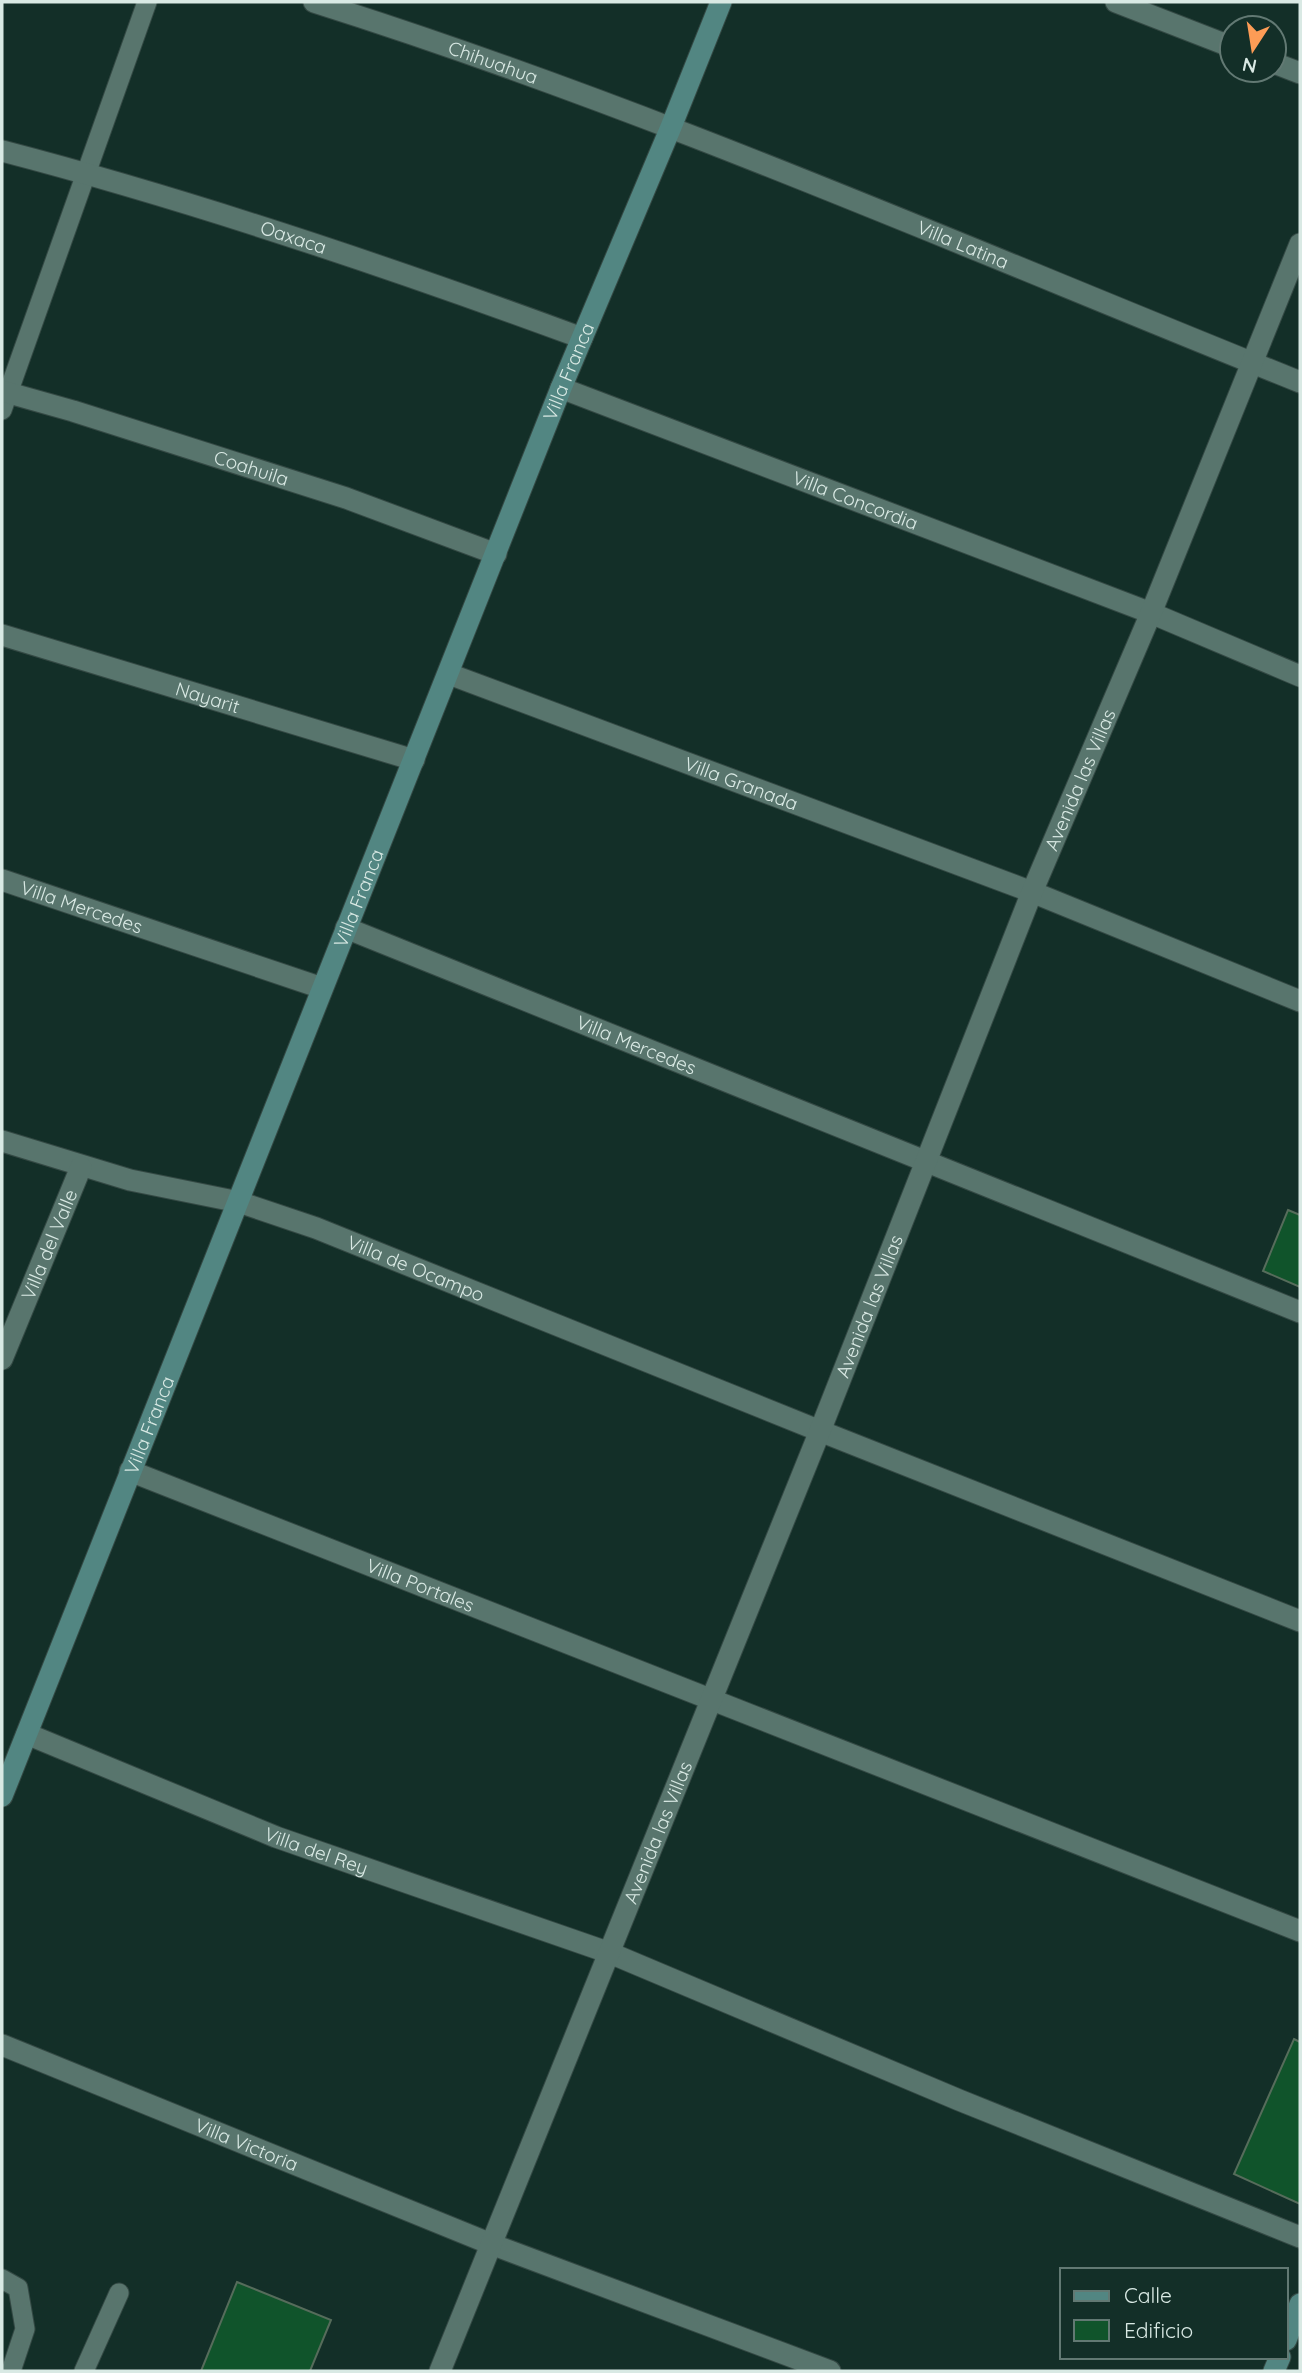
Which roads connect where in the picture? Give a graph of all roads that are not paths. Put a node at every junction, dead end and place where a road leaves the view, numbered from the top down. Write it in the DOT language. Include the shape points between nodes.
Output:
graph roads {
  1 [pos="147,2"];
  2 [pos="314,2"];
  3 [pos="721,2"];
  4 [pos="1116,2"];
  5 [pos="1218,42"];
  6 [pos="671,127"];
  7 [pos="2,151"];
  8 [pos="86,173"];
  9 [pos="1300,244"];
  10 [pos="582,338"];
  11 [pos="1253,363"];
  12 [pos="1300,382"];
  13 [pos="561,388"];
  14 [pos="4,398"];
  15 [pos="496,554"];
  16 [pos="1151,613"];
  17 [pos="2,635"];
  18 [pos="449,674"];
  19 [pos="1300,676"];
  20 [pos="414,760"];
  21 [pos="2,880"];
  22 [pos="1032,892"];
  23 [pos="346,928"];
  24 [pos="321,988"];
  25 [pos="1300,1002"];
  26 [pos="2,1141"];
  27 [pos="927,1161"];
  28 [pos="81,1167"];
  29 [pos="239,1202"];
  30 [pos="1300,1312"];
  31 [pos="2,1359"];
  32 [pos="820,1431"];
  33 [pos="130,1471"];
  34 [pos="1300,1621"];
  35 [pos="711,1701"];
  36 [pos="27,1734"];
  37 [pos="2,1796"];
  38 [pos="1300,1931"];
  39 [pos="610,1953"];
  40 [pos="2,2045"];
  41 [pos="1300,2237"];
  42 [pos="491,2244"];
  43 [pos="2,2279"];
  44 [pos="119,2293"];
  45 [pos="1300,2304"];
  46 [pos="1288,2335"];
  47 [pos="11,2371"];
  48 [pos="84,2371"];
  49 [pos="440,2371"];
  50 [pos="830,2371"];
  1 -- 8 [label="lane"];
  2 -- 6 [label="street, Chihuahua"];
  3 -- 6 [label="street, Villa Franca"];
  4 -- 5 [label="street"];
  6 -- 10 [label="street, Villa Franca"];
  6 -- 11 [label="street, Villa Latina"];
  7 -- 8 [label="street, Oaxaca"];
  8 -- 10 [label="street, Oaxaca" via="449,289"];
  8 -- 14 [label="lane"];
  9 -- 11 [label="street, Avenida las Villas"];
  10 -- 13 [label="street, Villa Franca"];
  11 -- 12 [label="street, Villa Latina"];
  11 -- 16 [label="street, Avenida las Villas"];
  13 -- 15 [label="street, Villa Franca"];
  13 -- 16 [label="street, Villa Concordia"];
  14 -- 15 [label="street, Coahuila" via="99,419 346,498"];
  15 -- 18 [label="street, Villa Franca"];
  16 -- 19 [label="street, Villa Concordia"];
  16 -- 22 [label="street, Avenida las Villas"];
  17 -- 20 [label="street, Nayarit"];
  18 -- 20 [label="street, Villa Franca"];
  18 -- 22 [label="street, Villa Granada"];
  20 -- 23 [label="street, Villa Franca"];
  21 -- 24 [label="street, Villa Mercedes"];
  22 -- 25 [label="street, Villa Granada"];
  22 -- 27 [label="street, Avenida las Villas"];
  23 -- 24 [label="street, Villa Franca"];
  23 -- 27 [label="street, Villa Mercedes"];
  24 -- 29 [label="street, Villa Franca"];
  26 -- 28 [label="street, Villa de Ocampo"];
  27 -- 30 [label="street, Villa Mercedes"];
  27 -- 32 [label="street, Avenida las Villas"];
  28 -- 29 [label="street, Villa de Ocampo"];
  28 -- 31 [label="street, Villa del Valle"];
  29 -- 32 [label="street, Villa de Ocampo" via="316,1228"];
  29 -- 33 [label="street, Villa Franca"];
  32 -- 34 [label="street, Villa de Ocampo"];
  32 -- 35 [label="street, Avenida las Villas"];
  33 -- 35 [label="street, Villa Portales"];
  33 -- 36 [label="street, Villa Franca"];
  35 -- 38 [label="street, Villa Portales"];
  35 -- 39 [label="street, Avenida las Villas"];
  36 -- 37 [label="street, Villa Franca"];
  36 -- 39 [label="street, Villa del Rey" via="276,1838"];
  39 -- 41 [label="street, Villa del Rey"];
  39 -- 42 [label="street, Avenida las Villas"];
  40 -- 42 [label="street, Villa Victoria"];
  42 -- 49 [label="street, Avenida las Villas"];
  42 -- 50 [label="street, Villa Victoria"];
  43 -- 47 [label="lane" via="18,2288 24,2329"];
  44 -- 48 [label="lane"];
  45 -- 46 [label="street"];
}
